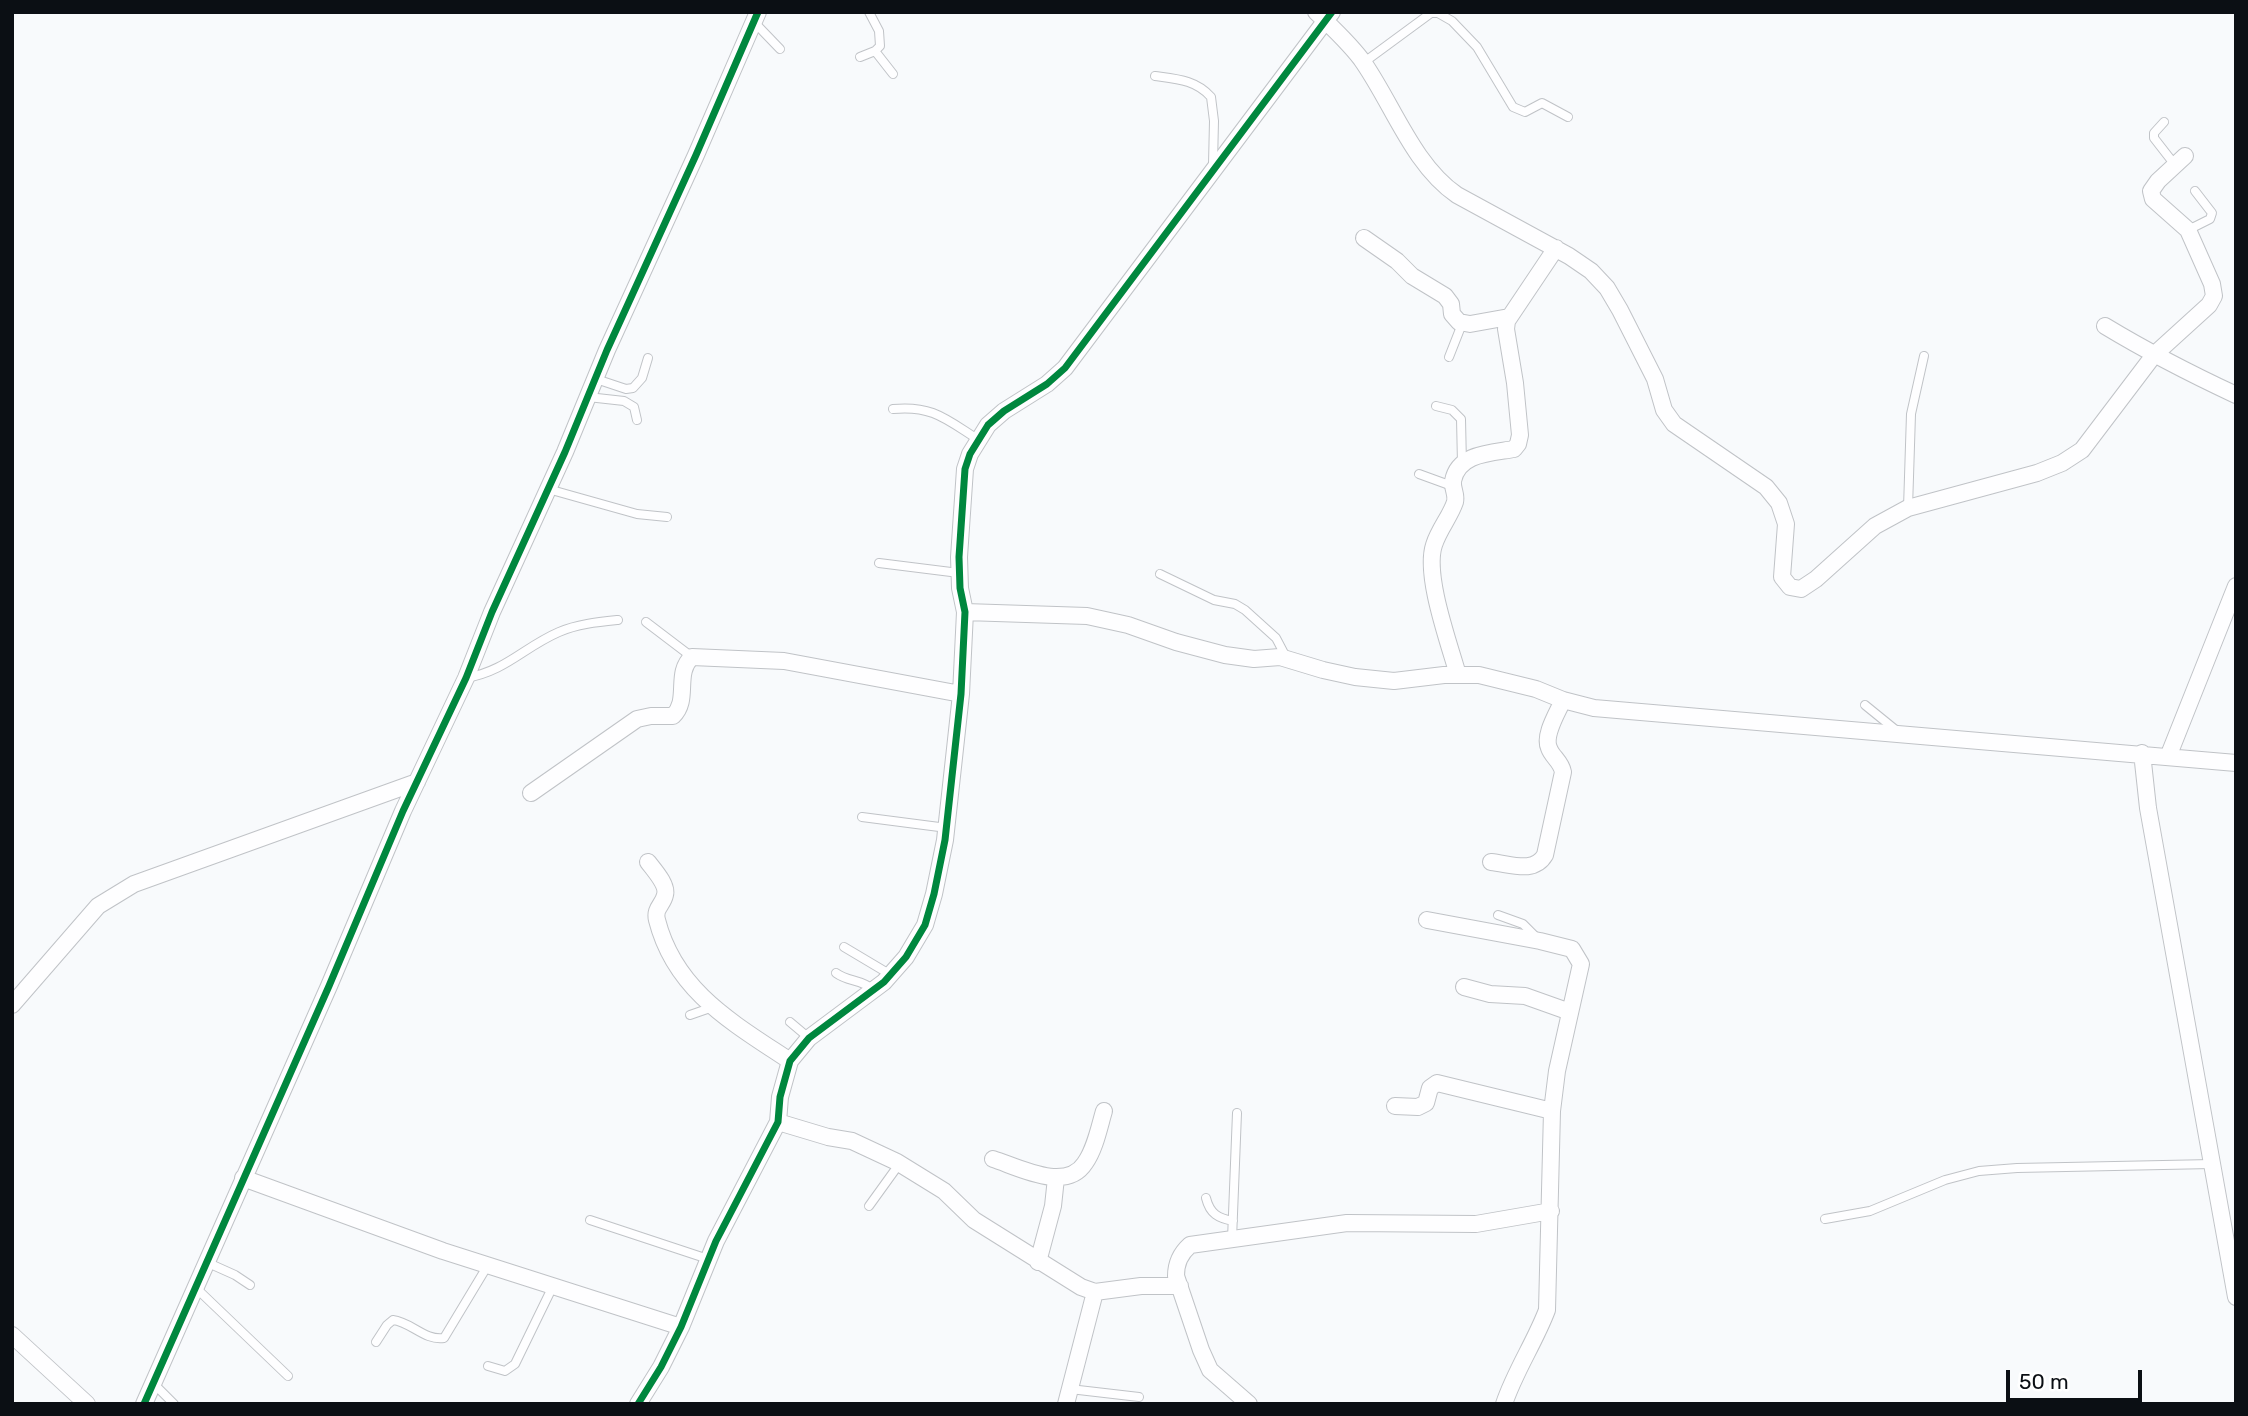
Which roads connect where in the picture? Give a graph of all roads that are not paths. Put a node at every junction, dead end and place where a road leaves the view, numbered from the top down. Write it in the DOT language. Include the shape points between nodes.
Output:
graph roads {
  1 [pos="869,12"];
  2 [pos="1325,15"];
  3 [pos="756,17"];
  4 [pos="780,49"];
  5 [pos="875,51"];
  6 [pos="860,57"];
  7 [pos="1363,63"];
  8 [pos="893,74"];
  9 [pos="1155,76"];
  10 [pos="1568,117"];
  11 [pos="2164,122"];
  12 [pos="2180,160"];
  13 [pos="1213,171"];
  14 [pos="2195,191"];
  15 [pos="2188,230"];
  16 [pos="1364,238"];
  17 [pos="1556,248"];
  18 [pos="1509,317"];
  19 [pos="1462,324"];
  20 [pos="2105,326"];
  21 [pos="2154,355"];
  22 [pos="1923,356"];
  23 [pos="1449,357"];
  24 [pos="648,358"];
  25 [pos="596,379"];
  26 [pos="2236,395"];
  27 [pos="588,397"];
  28 [pos="1436,406"];
  29 [pos="893,409"];
  30 [pos="637,420"];
  31 [pos="979,440"];
  32 [pos="1462,464"];
  33 [pos="1419,474"];
  34 [pos="1452,486"];
  35 [pos="548,489"];
  36 [pos="1908,508"];
  37 [pos="667,517"];
  38 [pos="879,563"];
  39 [pos="959,573"];
  40 [pos="1160,575"];
  41 [pos="2236,586"];
  42 [pos="965,612"];
  43 [pos="618,620"];
  44 [pos="646,622"];
  45 [pos="692,657"];
  46 [pos="1287,659"];
  47 [pos="1458,675"];
  48 [pos="466,678"];
  49 [pos="961,694"];
  50 [pos="1563,700"];
  51 [pos="1865,705"];
  52 [pos="1902,735"];
  53 [pos="2142,753"];
  54 [pos="2168,757"];
  55 [pos="2236,763"];
  56 [pos="417,782"];
  57 [pos="531,793"];
  58 [pos="862,817"];
  59 [pos="947,828"];
  60 [pos="648,862"];
  61 [pos="1491,862"];
  62 [pos="1498,915"];
  63 [pos="1427,920"];
  64 [pos="1540,941"];
  65 [pos="844,947"];
  66 [pos="836,972"];
  67 [pos="891,975"];
  68 [pos="1464,987"];
  69 [pos="874,990"];
  70 [pos="12,1005"];
  71 [pos="713,1007"];
  72 [pos="1570,1012"];
  73 [pos="690,1015"];
  74 [pos="790,1022"];
  75 [pos="809,1038"];
  76 [pos="790,1061"];
  77 [pos="1395,1106"];
  78 [pos="1104,1111"];
  79 [pos="1552,1111"];
  80 [pos="1237,1113"];
  81 [pos="778,1122"];
  82 [pos="993,1159"];
  83 [pos="900,1163"];
  84 [pos="2212,1164"];
  85 [pos="243,1178"];
  86 [pos="1056,1178"];
  87 [pos="1206,1198"];
  88 [pos="869,1206"];
  89 [pos="1551,1211"];
  90 [pos="1825,1219"];
  91 [pos="590,1220"];
  92 [pos="1233,1221"];
  93 [pos="1232,1239"];
  94 [pos="708,1259"];
  95 [pos="206,1262"];
  96 [pos="1038,1262"];
  97 [pos="488,1265"];
  98 [pos="250,1285"];
  99 [pos="553,1285"];
  100 [pos="1180,1286"];
  101 [pos="195,1287"];
  102 [pos="1095,1292"];
  103 [pos="2236,1297"];
  104 [pos="681,1327"];
  105 [pos="12,1335"];
  106 [pos="376,1342"];
  107 [pos="488,1366"];
  108 [pos="288,1376"];
  109 [pos="153,1383"];
  110 [pos="1068,1396"];
  111 [pos="1139,1397"];
  112 [pos="1504,1403"];
  113 [pos="87,1404"];
  114 [pos="144,1404"];
  115 [pos="174,1404"];
  116 [pos="638,1404"];
  117 [pos="1249,1404"];
  118 [pos="1519,1404"];
  1 -- 5 [label="lane" via="879,31"];
  2 -- 7 [label="street"];
  2 -- 13 [label="street"];
  3 -- 4 [label="lane"];
  3 -- 25 [label="street"];
  5 -- 6 [label="lane"];
  5 -- 8 [label="lane"];
  7 -- 10 [label="lane" via="1438,13 1478,47 1513,107 1525,112 1542,103"];
  7 -- 17 [label="street" via="1442,184"];
  9 -- 13 [label="lane" via="1195,84 1211,97"];
  11 -- 12 [label="lane" via="2154,138"];
  12 -- 15 [label="street" via="2151,191 2152,199"];
  13 -- 31 [label="street" via="1065,368 1003,411"];
  14 -- 15 [label="lane" via="2212,213 2210,219"];
  15 -- 21 [label="street" via="2214,296"];
  16 -- 19 [label="street" via="1445,296"];
  17 -- 18 [label="street"];
  17 -- 36 [label="street" via="1584,265 1607,288 1674,424 1766,487 1779,503 1786,524 1782,577 1790,587 1801,589 1816,579 1875,526"];
  18 -- 19 [label="street"];
  18 -- 32 [label="street" via="1506,329 1520,440 1514,449 1467,458"];
  19 -- 23 [label="lane"];
  20 -- 21 [label="street"];
  21 -- 26 [label="street"];
  21 -- 36 [label="street" via="2082,450 2062,463"];
  22 -- 36 [label="lane" via="1910,425"];
  24 -- 25 [label="lane" via="642,378 633,388"];
  25 -- 27 [label="street"];
  27 -- 30 [label="lane" via="624,401 634,407"];
  27 -- 35 [label="street"];
  28 -- 32 [label="lane" via="1452,410 1461,419"];
  29 -- 31 [label="lane" via="930,410"];
  31 -- 39 [label="street" via="965,469"];
  32 -- 34 [label="street"];
  33 -- 34 [label="lane"];
  34 -- 47 [label="street" via="1456,499 1431,556 1432,577"];
  35 -- 37 [label="lane" via="637,514"];
  35 -- 48 [label="street"];
  38 -- 39 [label="lane"];
  39 -- 42 [label="street"];
  40 -- 46 [label="lane" via="1245,610 1276,638"];
  41 -- 54 [label="street"];
  42 -- 46 [label="street" via="1087,616 1225,655"];
  42 -- 49 [label="street"];
  43 -- 48 [label="lane" via="560,631 496,670"];
  44 -- 45 [label="lane"];
  45 -- 49 [label="street" via="784,661"];
  45 -- 57 [label="street" via="685,663 682,700 673,716 637,719"];
  46 -- 47 [label="street" via="1334,673 1394,681"];
  47 -- 50 [label="street" via="1479,675"];
  48 -- 56 [label="street"];
  49 -- 59 [label="street"];
  50 -- 52 [label="street" via="1616,710"];
  50 -- 61 [label="street" via="1547,738 1563,772 1545,855 1533,867"];
  51 -- 52 [label="lane"];
  52 -- 53 [label="street"];
  53 -- 54 [label="street"];
  53 -- 84 [label="street"];
  54 -- 55 [label="street"];
  56 -- 70 [label="street" via="134,884 98,905"];
  56 -- 85 [label="street"];
  58 -- 59 [label="lane"];
  59 -- 67 [label="street" via="925,925"];
  60 -- 71 [label="street" via="664,889 657,919 676,967"];
  62 -- 64 [label="lane" via="1524,924"];
  63 -- 64 [label="street"];
  64 -- 72 [label="street" via="1572,949 1581,964"];
  65 -- 67 [label="lane"];
  66 -- 69 [label="lane"];
  67 -- 69 [label="street"];
  68 -- 72 [label="street" via="1525,996"];
  69 -- 75 [label="street"];
  71 -- 73 [label="lane"];
  71 -- 76 [label="street"];
  72 -- 79 [label="street"];
  74 -- 75 [label="lane"];
  75 -- 76 [label="street"];
  76 -- 81 [label="street"];
  77 -- 79 [label="street" via="1426,1103 1430,1088 1437,1083"];
  78 -- 86 [label="street" via="1087,1162 1074,1173"];
  79 -- 89 [label="street"];
  80 -- 92 [label="lane"];
  81 -- 83 [label="street" via="852,1141"];
  81 -- 94 [label="street"];
  82 -- 86 [label="street"];
  83 -- 88 [label="lane"];
  83 -- 96 [label="street"];
  84 -- 90 [label="lane" via="1979,1171 1870,1211"];
  84 -- 103 [label="street"];
  85 -- 95 [label="street"];
  85 -- 97 [label="street"];
  86 -- 96 [label="street"];
  87 -- 92 [label="lane" via="1214,1214"];
  89 -- 93 [label="street" via="1476,1224 1347,1223"];
  89 -- 112 [label="street" via="1547,1310"];
  91 -- 94 [label="lane"];
  92 -- 93 [label="lane"];
  93 -- 100 [label="street" via="1190,1245 1176,1265"];
  94 -- 104 [label="street"];
  95 -- 98 [label="lane"];
  95 -- 101 [label="street"];
  96 -- 102 [label="street"];
  97 -- 99 [label="street"];
  97 -- 106 [label="lane" via="444,1338 393,1320"];
  99 -- 104 [label="street"];
  99 -- 107 [label="lane" via="515,1364 505,1371"];
  100 -- 102 [label="street"];
  100 -- 117 [label="street" via="1210,1370"];
  101 -- 108 [label="lane"];
  101 -- 109 [label="street"];
  102 -- 110 [label="street"];
  104 -- 116 [label="street"];
  105 -- 113 [label="street"];
  109 -- 114 [label="street"];
  109 -- 115 [label="lane"];
  110 -- 111 [label="lane"];
  112 -- 118 [label="street"];
}
